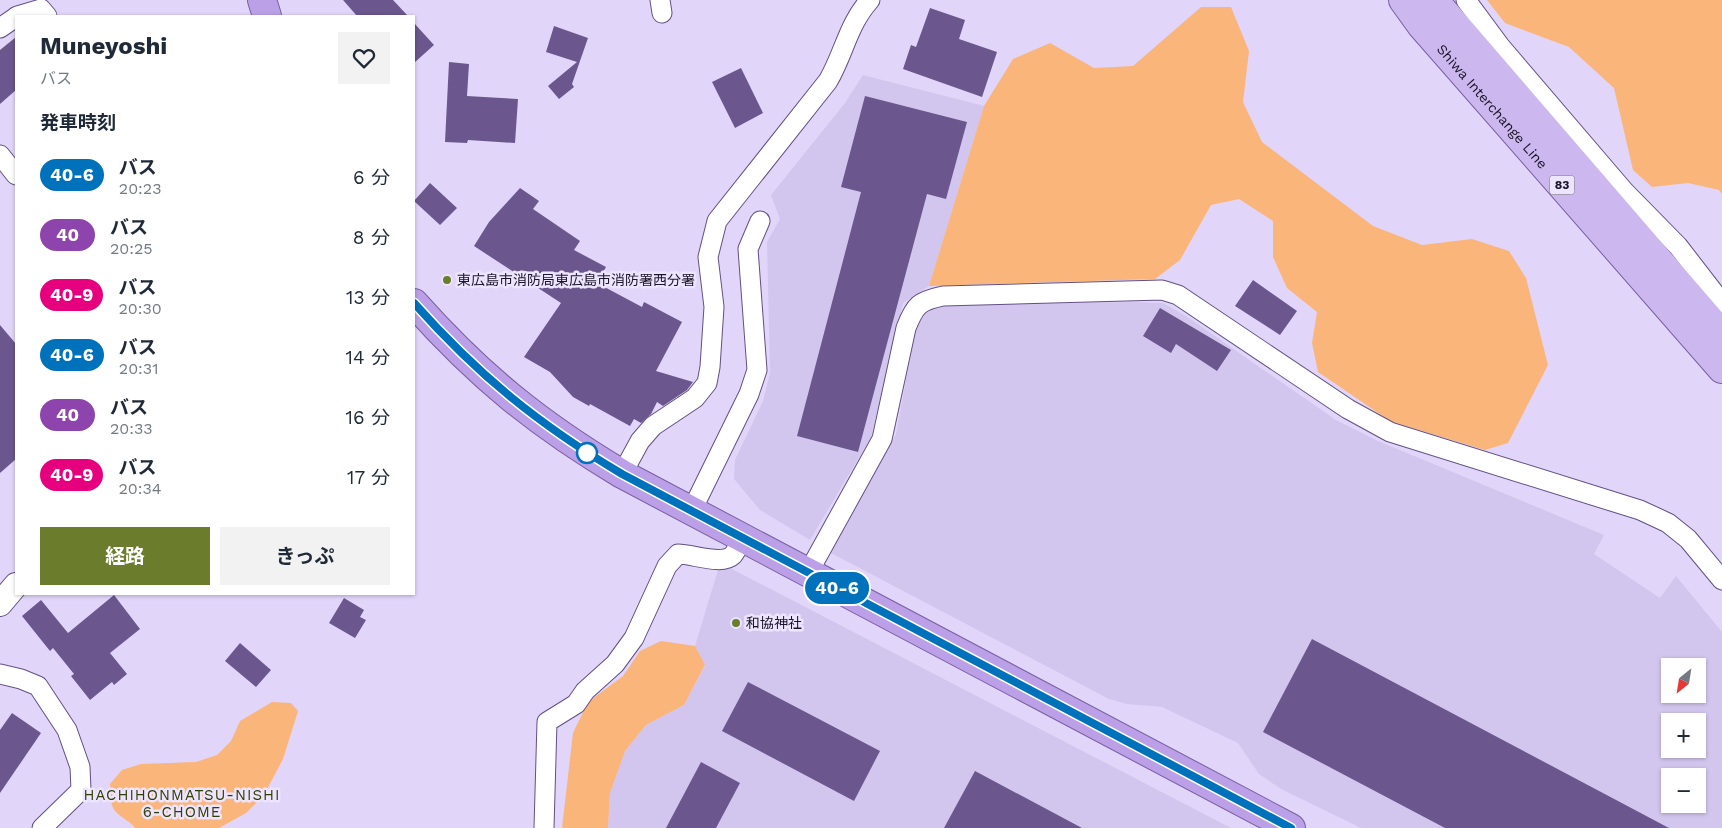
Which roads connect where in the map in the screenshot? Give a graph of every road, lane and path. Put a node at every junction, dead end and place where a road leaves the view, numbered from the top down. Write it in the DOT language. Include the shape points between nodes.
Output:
graph roads {
  1 [pos="262,0"];
  2 [pos="870,0"];
  3 [pos="1403,0"];
  4 [pos="1434,0"];
  5 [pos="1466,0"];
  6 [pos="23,15"];
  7 [pos="46,15"];
  8 [pos="267,15"];
  9 [pos="15,18"];
  10 [pos="0,28"];
  11 [pos="0,155"];
  12 [pos="15,173"];
  13 [pos="760,221"];
  14 [pos="1722,303"];
  15 [pos="415,304"];
  16 [pos="1722,334"];
  17 [pos="1722,369"];
  18 [pos="622,474"];
  19 [pos="692,510"];
  20 [pos="743,537"];
  21 [pos="808,572"];
  22 [pos="1722,580"];
  23 [pos="15,586"];
  24 [pos="0,604"];
  25 [pos="0,674"];
  26 [pos="42,828"];
  27 [pos="544,828"];
  28 [pos="1291,828"];
  1 -- 8 [label="highway"];
  2 -- 18 [label="street" via="859,12 840,61 828,81 717,221 708,257 714,307 707,383 694,398 654,426 640,441"];
  3 -- 17 [label="main road, Shiwa Interchange Line / 83" via="1421,25"];
  4 -- 16 [label="main road, Shiwa Interchange Line / 83"];
  5 -- 14 [label="street" via="1500,46 1624,191 1678,246"];
  6 -- 7 [label="street" via="41,9"];
  9 -- 10 [label="street"];
  11 -- 12 [label="street"];
  13 -- 19 [label="street" via="748,249 757,370 749,394"];
  15 -- 18 [label="highway" via="454,348 492,383 570,442"];
  18 -- 19 [label="highway"];
  19 -- 20 [label="highway"];
  20 -- 21 [label="highway"];
  20 -- 27 [label="street" via="732,556 718,561 678,554 667,566 634,638 615,664 585,691 576,704 547,722"];
  21 -- 22 [label="street" via="882,439 906,328 913,311 924,300 943,296 1162,290 1178,295 1348,409 1390,432 1640,510 1668,523 1688,539"];
  21 -- 28 [label="highway"];
  23 -- 24 [label="street"];
  25 -- 26 [label="street" via="38,686 67,730 80,767 81,790"];
}
